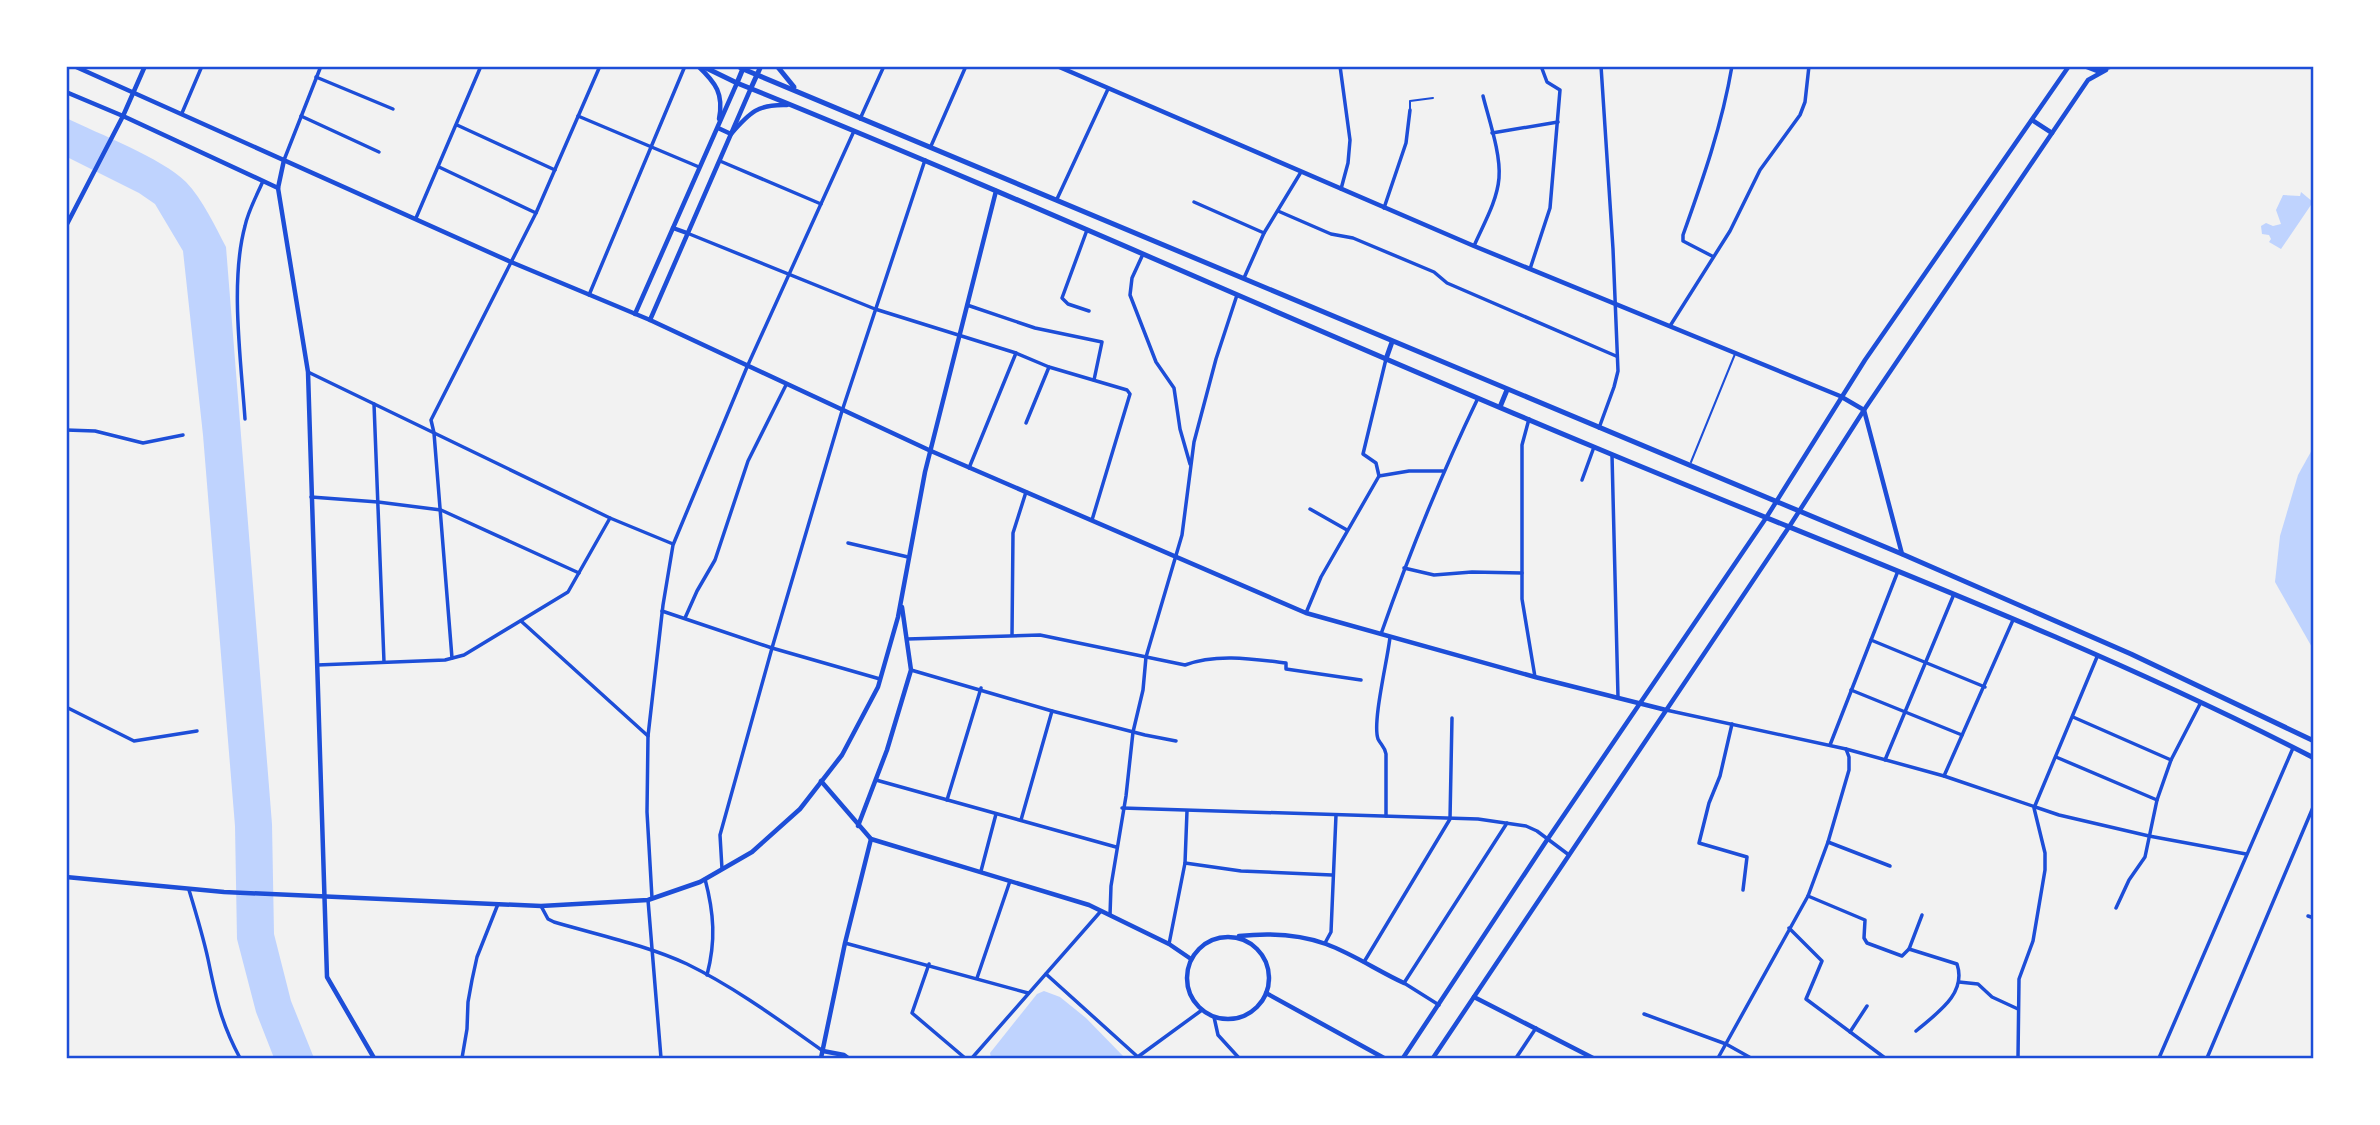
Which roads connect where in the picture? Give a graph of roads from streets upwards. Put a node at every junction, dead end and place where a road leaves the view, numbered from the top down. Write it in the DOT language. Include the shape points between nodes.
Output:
graph roads {
  1 [pos="74,66"];
  2 [pos="145,66"];
  3 [pos="202,66"];
  4 [pos="321,66"];
  5 [pos="481,66"];
  6 [pos="600,66"];
  7 [pos="685,66"];
  8 [pos="700,66"];
  9 [pos="761,66"];
  10 [pos="777,66"];
  11 [pos="884,66"];
  12 [pos="965,66"];
  13 [pos="1057,66"];
  14 [pos="1340,66"];
  15 [pos="1541,66"];
  16 [pos="1601,66"];
  17 [pos="1732,66"];
  18 [pos="1809,66"];
  19 [pos="2069,66"];
  20 [pos="2084,66"];
  21 [pos="2112,66"];
  22 [pos="742,67"];
  23 [pos="2106,70"];
  24 [pos="757,75"];
  25 [pos="316,77"];
  26 [pos="737,83"];
  27 [pos="751,88"];
  28 [pos="1108,89"];
  29 [pos="66,92"];
  30 [pos="134,92"];
  31 [pos="799,92"];
  32 [pos="1483,96"];
  33 [pos="792,105"];
  34 [pos="393,109"];
  35 [pos="1410,110"];
  36 [pos="182,113"];
  37 [pos="123,116"];
  38 [pos="301,116"];
  39 [pos="578,116"];
  40 [pos="860,118"];
  41 [pos="2032,120"];
  42 [pos="1558,122"];
  43 [pos="457,125"];
  44 [pos="718,128"];
  45 [pos="854,131"];
  46 [pos="1492,133"];
  47 [pos="2052,133"];
  48 [pos="731,134"];
  49 [pos="651,147"];
  50 [pos="930,148"];
  51 [pos="379,152"];
  52 [pos="284,160"];
  53 [pos="925,160"];
  54 [pos="720,161"];
  55 [pos="439,167"];
  56 [pos="699,167"];
  57 [pos="555,170"];
  58 [pos="1301,172"];
  59 [pos="1002,178"];
  60 [pos="262,181"];
  61 [pos="278,188"];
  62 [pos="1341,190"];
  63 [pos="996,191"];
  64 [pos="1056,201"];
  65 [pos="1194,202"];
  66 [pos="822,204"];
  67 [pos="1384,208"];
  68 [pos="1278,211"];
  69 [pos="536,213"];
  70 [pos="416,218"];
  71 [pos="66,226"];
  72 [pos="673,228"];
  73 [pos="1087,229"];
  74 [pos="687,233"];
  75 [pos="1264,233"];
  76 [pos="1474,246"];
  77 [pos="1143,254"];
  78 [pos="1712,257"];
  79 [pos="511,262"];
  80 [pos="1530,270"];
  81 [pos="791,273"];
  82 [pos="1243,279"];
  83 [pos="589,295"];
  84 [pos="1237,295"];
  85 [pos="1615,304"];
  86 [pos="967,305"];
  87 [pos="875,309"];
  88 [pos="1089,311"];
  89 [pos="635,314"];
  90 [pos="650,320"];
  91 [pos="1670,326"];
  92 [pos="960,334"];
  93 [pos="1392,342"];
  94 [pos="1016,353"];
  95 [pos="1616,356"];
  96 [pos="1386,359"];
  97 [pos="747,367"];
  98 [pos="1049,367"];
  99 [pos="307,372"];
  100 [pos="1094,380"];
  101 [pos="786,385"];
  102 [pos="1507,390"];
  103 [pos="1840,396"];
  104 [pos="1478,398"];
  105 [pos="374,404"];
  106 [pos="1500,407"];
  107 [pos="1864,410"];
  108 [pos="842,411"];
  109 [pos="244,419"];
  110 [pos="1529,419"];
  111 [pos="1026,423"];
  112 [pos="1599,428"];
  113 [pos="66,430"];
  114 [pos="434,433"];
  115 [pos="183,435"];
  116 [pos="1594,447"];
  117 [pos="931,451"];
  118 [pos="1612,454"];
  119 [pos="1190,466"];
  120 [pos="969,468"];
  121 [pos="1443,471"];
  122 [pos="1380,476"];
  123 [pos="1582,480"];
  124 [pos="1026,492"];
  125 [pos="312,497"];
  126 [pos="378,502"];
  127 [pos="1775,502"];
  128 [pos="1310,509"];
  129 [pos="440,510"];
  130 [pos="1799,512"];
  131 [pos="610,518"];
  132 [pos="1766,518"];
  133 [pos="1092,521"];
  134 [pos="1789,527"];
  135 [pos="1347,530"];
  136 [pos="848,543"];
  137 [pos="673,545"];
  138 [pos="1902,554"];
  139 [pos="908,557"];
  140 [pos="1177,557"];
  141 [pos="1404,568"];
  142 [pos="1898,570"];
  143 [pos="579,573"];
  144 [pos="1522,573"];
  145 [pos="1954,594"];
  146 [pos="901,603"];
  147 [pos="662,611"];
  148 [pos="1306,613"];
  149 [pos="685,618"];
  150 [pos="2013,620"];
  151 [pos="521,621"];
  152 [pos="2062,624"];
  153 [pos="1381,634"];
  154 [pos="1012,636"];
  155 [pos="1390,637"];
  156 [pos="2055,638"];
  157 [pos="907,639"];
  158 [pos="1871,640"];
  159 [pos="2102,641"];
  160 [pos="772,649"];
  161 [pos="1146,657"];
  162 [pos="2097,657"];
  163 [pos="453,658"];
  164 [pos="384,662"];
  165 [pos="1926,663"];
  166 [pos="317,665"];
  167 [pos="911,670"];
  168 [pos="1535,677"];
  169 [pos="881,679"];
  170 [pos="1360,680"];
  171 [pos="1984,687"];
  172 [pos="981,688"];
  173 [pos="1851,690"];
  174 [pos="1618,699"];
  175 [pos="2200,704"];
  176 [pos="1640,705"];
  177 [pos="66,708"];
  178 [pos="1666,710"];
  179 [pos="1052,711"];
  180 [pos="1905,712"];
  181 [pos="2073,717"];
  182 [pos="1452,718"];
  183 [pos="1732,724"];
  184 [pos="197,731"];
  185 [pos="1133,732"];
  186 [pos="1962,735"];
  187 [pos="2300,735"];
  188 [pos="648,736"];
  189 [pos="1176,741"];
  190 [pos="2314,741"];
  191 [pos="1830,745"];
  192 [pos="2293,748"];
  193 [pos="1846,749"];
  194 [pos="2055,756"];
  195 [pos="2314,758"];
  196 [pos="1885,760"];
  197 [pos="2171,760"];
  198 [pos="1944,776"];
  199 [pos="876,780"];
  200 [pos="821,781"];
  201 [pos="947,800"];
  202 [pos="2157,800"];
  203 [pos="2314,805"];
  204 [pos="1122,808"];
  205 [pos="2034,808"];
  206 [pos="1187,810"];
  207 [pos="996,814"];
  208 [pos="1336,815"];
  209 [pos="1385,816"];
  210 [pos="1450,818"];
  211 [pos="1021,821"];
  212 [pos="1507,823"];
  213 [pos="858,826"];
  214 [pos="2149,836"];
  215 [pos="871,839"];
  216 [pos="1547,840"];
  217 [pos="1828,842"];
  218 [pos="1116,848"];
  219 [pos="2246,854"];
  220 [pos="1570,856"];
  221 [pos="1185,863"];
  222 [pos="1890,866"];
  223 [pos="722,869"];
  224 [pos="981,871"];
  225 [pos="1332,875"];
  226 [pos="66,877"];
  227 [pos="705,879"];
  228 [pos="1011,880"];
  229 [pos="189,890"];
  230 [pos="1743,890"];
  231 [pos="325,895"];
  232 [pos="1808,896"];
  233 [pos="650,899"];
  234 [pos="498,904"];
  235 [pos="541,906"];
  236 [pos="2116,908"];
  237 [pos="1101,911"];
  238 [pos="1922,915"];
  239 [pos="1110,916"];
  240 [pos="1789,929"];
  241 [pos="1235,937"];
  242 [pos="845,943"];
  243 [pos="1325,943"];
  244 [pos="1169,944"];
  245 [pos="1909,948"];
  246 [pos="652,951"];
  247 [pos="1191,959"];
  248 [pos="929,964"];
  249 [pos="1363,964"];
  250 [pos="1046,974"];
  251 [pos="707,975"];
  252 [pos="977,978"];
  253 [pos="1959,982"];
  254 [pos="1404,983"];
  255 [pos="1029,993"];
  256 [pos="1266,993"];
  257 [pos="1474,997"];
  258 [pos="1439,1005"];
  259 [pos="1867,1006"];
  260 [pos="2018,1009"];
  261 [pos="1202,1010"];
  262 [pos="1644,1014"];
  263 [pos="1214,1017"];
  264 [pos="1536,1028"];
  265 [pos="1916,1031"];
  266 [pos="1850,1032"];
  267 [pos="1726,1044"];
  268 [pos="823,1051"];
  269 [pos="1139,1058"];
  270 [pos="240,1059"];
  271 [pos="374,1059"];
  272 [pos="462,1059"];
  273 [pos="661,1059"];
  274 [pos="821,1059"];
  275 [pos="827,1059"];
  276 [pos="848,1059"];
  277 [pos="965,1059"];
  278 [pos="972,1059"];
  279 [pos="1239,1059"];
  280 [pos="1384,1059"];
  281 [pos="1403,1059"];
  282 [pos="1433,1059"];
  283 [pos="1516,1059"];
  284 [pos="1593,1059"];
  285 [pos="1718,1059"];
  286 [pos="1751,1059"];
  287 [pos="1885,1059"];
  288 [pos="2018,1059"];
  289 [pos="2159,1059"];
  290 [pos="2207,1059"];
  1 -- 30 [label="street"];
  2 -- 30 [label="street"];
  3 -- 36 [label="street"];
  4 -- 25 [label="street"];
  5 -- 43 [label="street"];
  6 -- 39 [label="street"];
  7 -- 49 [label="street"];
  8 -- 26 [label="main road"];
  8 -- 44 [label="street" via="719,90"];
  9 -- 24 [label="main road"];
  10 -- 31 [label="main road"];
  11 -- 40 [label="street"];
  12 -- 50 [label="street"];
  13 -- 28 [label="street"];
  14 -- 62 [label="street" via="1350,148"];
  15 -- 42 [label="street" via="1547,82 1560,90"];
  16 -- 85 [label="street"];
  17 -- 78 [label="street" via="1712,156 1683,235 1686,244"];
  18 -- 78 [label="street" via="1800,115 1760,170"];
  19 -- 41 [label="street"];
  20 -- 23 [label="street"];
  21 -- 23 [label="street"];
  22 -- 24 [label="main road"];
  22 -- 26 [label="main road"];
  23 -- 47 [label="street" via="2088,80"];
  24 -- 27 [label="main road"];
  24 -- 31 [label="main road"];
  25 -- 34 [label="street"];
  25 -- 38 [label="street"];
  26 -- 27 [label="main road"];
  26 -- 44 [label="street"];
  27 -- 33 [label="main road"];
  27 -- 48 [label="street"];
  28 -- 58 [label="street"];
  28 -- 64 [label="street"];
  29 -- 37 [label="street"];
  30 -- 36 [label="street"];
  30 -- 37 [label="street"];
  31 -- 40 [label="main road"];
  32 -- 46 [label="street"];
  33 -- 45 [label="main road"];
  33 -- 48 [label="street" via="765,106 752,112"];
  35 -- 67 [label="street" via="1406,143"];
  36 -- 52 [label="street"];
  37 -- 60 [label="street"];
  37 -- 71 [label="street"];
  38 -- 51 [label="street"];
  38 -- 52 [label="street"];
  39 -- 49 [label="street"];
  39 -- 57 [label="street"];
  40 -- 45 [label="main road"];
  40 -- 50 [label="main road"];
  41 -- 47 [label="street"];
  41 -- 103 [label="street"];
  42 -- 46 [label="street"];
  42 -- 80 [label="street" via="1550,208"];
  43 -- 55 [label="street"];
  43 -- 57 [label="street"];
  44 -- 48 [label="street"];
  44 -- 56 [label="street"];
  45 -- 53 [label="main road"];
  45 -- 66 [label="street"];
  46 -- 76 [label="street" via="1498,186"];
  47 -- 107 [label="street"];
  48 -- 54 [label="street"];
  49 -- 56 [label="street"];
  49 -- 83 [label="street"];
  50 -- 53 [label="main road"];
  50 -- 59 [label="main road"];
  52 -- 61 [label="street"];
  52 -- 70 [label="street"];
  53 -- 63 [label="main road"];
  53 -- 87 [label="street"];
  54 -- 66 [label="street"];
  54 -- 74 [label="street"];
  55 -- 69 [label="street"];
  55 -- 70 [label="street"];
  56 -- 72 [label="street"];
  57 -- 69 [label="street"];
  58 -- 62 [label="street"];
  58 -- 68 [label="street"];
  59 -- 63 [label="main road"];
  59 -- 64 [label="main road"];
  60 -- 61 [label="street"];
  60 -- 109 [label="street" via="244,226 240,264"];
  61 -- 99 [label="street"];
  62 -- 67 [label="street"];
  63 -- 73 [label="main road"];
  63 -- 86 [label="street"];
  64 -- 82 [label="main road"];
  65 -- 75 [label="street"];
  66 -- 81 [label="street"];
  67 -- 76 [label="street"];
  68 -- 75 [label="street"];
  68 -- 95 [label="street" via="1434,272 1447,283"];
  69 -- 79 [label="street"];
  70 -- 79 [label="street"];
  72 -- 74 [label="street"];
  72 -- 89 [label="street"];
  73 -- 77 [label="main road"];
  73 -- 88 [label="street" via="1062,298"];
  74 -- 81 [label="street"];
  74 -- 90 [label="street"];
  75 -- 82 [label="street"];
  76 -- 80 [label="street"];
  77 -- 84 [label="main road"];
  77 -- 119 [label="street" via="1130,295 1156,362 1174,388"];
  78 -- 91 [label="street"];
  79 -- 83 [label="street"];
  79 -- 114 [label="street" via="433,414"];
  80 -- 85 [label="street"];
  81 -- 87 [label="street"];
  81 -- 97 [label="street"];
  82 -- 84 [label="main road"];
  82 -- 93 [label="main road"];
  83 -- 89 [label="street"];
  84 -- 96 [label="main road"];
  84 -- 119 [label="street"];
  85 -- 91 [label="street"];
  85 -- 95 [label="street"];
  86 -- 92 [label="street"];
  86 -- 100 [label="street" via="1035,328 1102,342"];
  87 -- 92 [label="street"];
  87 -- 108 [label="street"];
  89 -- 90 [label="street"];
  90 -- 97 [label="street"];
  91 -- 103 [label="street"];
  92 -- 94 [label="street"];
  92 -- 117 [label="street"];
  93 -- 96 [label="main road"];
  93 -- 102 [label="main road"];
  94 -- 98 [label="street"];
  94 -- 120 [label="street"];
  95 -- 112 [label="street" via="1617,378"];
  96 -- 104 [label="main road"];
  96 -- 122 [label="street" via="1363,454 1376,463"];
  97 -- 101 [label="street"];
  97 -- 137 [label="street"];
  98 -- 100 [label="street"];
  98 -- 111 [label="street"];
  99 -- 105 [label="street"];
  99 -- 125 [label="street"];
  100 -- 133 [label="street" via="1130,394"];
  101 -- 108 [label="street"];
  101 -- 149 [label="street" via="748,461 715,560"];
  102 -- 106 [label="main road"];
  102 -- 112 [label="main road"];
  103 -- 107 [label="street"];
  103 -- 127 [label="street"];
  104 -- 106 [label="main road"];
  104 -- 121 [label="street"];
  105 -- 114 [label="street"];
  105 -- 126 [label="street"];
  106 -- 110 [label="main road"];
  107 -- 130 [label="street"];
  107 -- 138 [label="street"];
  108 -- 117 [label="street"];
  108 -- 160 [label="street"];
  110 -- 116 [label="main road"];
  110 -- 144 [label="street" via="1522,440"];
  112 -- 127 [label="main road"];
  113 -- 115 [label="street" via="95,431 143,443"];
  114 -- 129 [label="street"];
  114 -- 131 [label="street"];
  116 -- 118 [label="main road"];
  116 -- 123 [label="street"];
  117 -- 120 [label="street"];
  117 -- 139 [label="street"];
  118 -- 132 [label="main road"];
  118 -- 174 [label="street"];
  119 -- 140 [label="street"];
  120 -- 124 [label="street"];
  121 -- 122 [label="street"];
  121 -- 141 [label="street"];
  122 -- 135 [label="street"];
  124 -- 133 [label="street"];
  124 -- 154 [label="street" via="1013,533"];
  125 -- 126 [label="street"];
  125 -- 166 [label="street"];
  126 -- 129 [label="street"];
  126 -- 164 [label="street"];
  127 -- 130 [label="main road"];
  127 -- 132 [label="street"];
  128 -- 135 [label="street"];
  129 -- 143 [label="street"];
  129 -- 163 [label="street"];
  130 -- 134 [label="street"];
  130 -- 138 [label="main road"];
  131 -- 137 [label="street"];
  131 -- 143 [label="street"];
  132 -- 134 [label="main road"];
  132 -- 176 [label="street"];
  133 -- 140 [label="street"];
  134 -- 142 [label="main road"];
  134 -- 178 [label="street"];
  135 -- 148 [label="street"];
  136 -- 139 [label="street"];
  137 -- 147 [label="street"];
  138 -- 152 [label="main road"];
  139 -- 146 [label="street"];
  140 -- 148 [label="street"];
  140 -- 161 [label="street"];
  141 -- 144 [label="street" via="1434,575"];
  141 -- 153 [label="street"];
  142 -- 145 [label="main road"];
  142 -- 158 [label="street"];
  143 -- 151 [label="street" via="568,592"];
  144 -- 168 [label="street" via="1522,605"];
  145 -- 150 [label="main road"];
  145 -- 165 [label="street"];
  146 -- 157 [label="street"];
  146 -- 169 [label="street"];
  147 -- 149 [label="street"];
  147 -- 188 [label="street"];
  148 -- 153 [label="street"];
  149 -- 160 [label="street"];
  150 -- 156 [label="main road"];
  150 -- 171 [label="street"];
  151 -- 163 [label="street" via="464,656"];
  151 -- 188 [label="street"];
  152 -- 156 [label="main road"];
  152 -- 159 [label="main road"];
  153 -- 155 [label="street"];
  154 -- 157 [label="street"];
  154 -- 161 [label="street" via="1040,635"];
  155 -- 168 [label="street"];
  155 -- 209 [label="street" via="1378,706 1378,739 1386,754"];
  156 -- 162 [label="main road"];
  157 -- 167 [label="street"];
  158 -- 165 [label="street"];
  158 -- 173 [label="street"];
  159 -- 162 [label="main road"];
  159 -- 187 [label="main road"];
  160 -- 169 [label="street"];
  160 -- 223 [label="street" via="720,835"];
  161 -- 170 [label="street" via="1185,665 1202,659 1286,663 1286,669"];
  161 -- 185 [label="street"];
  162 -- 175 [label="main road"];
  162 -- 181 [label="street"];
  163 -- 164 [label="street"];
  164 -- 166 [label="street"];
  165 -- 171 [label="street"];
  165 -- 180 [label="street"];
  166 -- 231 [label="street"];
  167 -- 172 [label="street"];
  167 -- 199 [label="street"];
  168 -- 174 [label="street"];
  169 -- 200 [label="street" via="842,755"];
  171 -- 186 [label="street"];
  172 -- 179 [label="street"];
  172 -- 201 [label="street"];
  173 -- 180 [label="street"];
  173 -- 191 [label="street"];
  174 -- 176 [label="street"];
  175 -- 192 [label="main road"];
  175 -- 197 [label="street"];
  176 -- 178 [label="street"];
  176 -- 216 [label="street"];
  177 -- 184 [label="street" via="134,741"];
  178 -- 183 [label="street"];
  178 -- 220 [label="street"];
  179 -- 185 [label="street"];
  179 -- 211 [label="street"];
  180 -- 186 [label="street"];
  180 -- 196 [label="street"];
  181 -- 194 [label="street"];
  181 -- 197 [label="street"];
  182 -- 210 [label="street"];
  183 -- 191 [label="street"];
  183 -- 230 [label="street" via="1699,843 1748,857"];
  185 -- 189 [label="street"];
  185 -- 204 [label="street"];
  186 -- 198 [label="street"];
  187 -- 190 [label="main road"];
  187 -- 192 [label="main road"];
  188 -- 233 [label="street"];
  191 -- 193 [label="street"];
  192 -- 195 [label="main road"];
  192 -- 219 [label="street"];
  193 -- 196 [label="street"];
  193 -- 217 [label="street" via="1849,770"];
  194 -- 202 [label="street"];
  194 -- 205 [label="street"];
  196 -- 198 [label="street"];
  197 -- 202 [label="street"];
  198 -- 205 [label="street"];
  199 -- 201 [label="street"];
  199 -- 213 [label="street"];
  200 -- 213 [label="street"];
  200 -- 223 [label="street" via="800,809 752,852"];
  201 -- 207 [label="street"];
  202 -- 214 [label="street"];
  203 -- 290 [label="street"];
  204 -- 206 [label="street"];
  204 -- 218 [label="street"];
  205 -- 214 [label="street"];
  205 -- 260 [label="street" via="2045,870 2033,941 2019,979"];
  206 -- 208 [label="street"];
  206 -- 221 [label="street"];
  207 -- 211 [label="street"];
  207 -- 224 [label="street"];
  208 -- 209 [label="street"];
  208 -- 225 [label="street"];
  209 -- 210 [label="street"];
  210 -- 212 [label="street"];
  210 -- 249 [label="street"];
  211 -- 218 [label="street"];
  212 -- 216 [label="street" via="1526,826"];
  212 -- 254 [label="street"];
  213 -- 215 [label="street"];
  214 -- 219 [label="street"];
  214 -- 236 [label="street" via="2145,857"];
  215 -- 224 [label="street"];
  215 -- 242 [label="street"];
  216 -- 220 [label="street"];
  216 -- 258 [label="street"];
  217 -- 222 [label="street"];
  217 -- 232 [label="street"];
  218 -- 239 [label="street"];
  219 -- 289 [label="street"];
  220 -- 257 [label="street"];
  221 -- 225 [label="street"];
  221 -- 244 [label="street"];
  223 -- 227 [label="street"];
  224 -- 228 [label="street"];
  225 -- 243 [label="street" via="1331,932"];
  226 -- 229 [label="street"];
  227 -- 233 [label="street"];
  227 -- 251 [label="street" via="713,920"];
  228 -- 237 [label="street"];
  228 -- 252 [label="street"];
  229 -- 231 [label="street"];
  229 -- 270 [label="street" via="214,995"];
  231 -- 234 [label="street"];
  231 -- 271 [label="street" via="327,977"];
  232 -- 240 [label="street"];
  232 -- 245 [label="street" via="1865,920 1867,943 1902,956"];
  233 -- 235 [label="street"];
  233 -- 246 [label="street"];
  234 -- 235 [label="street"];
  234 -- 272 [label="street" via="477,957"];
  235 -- 246 [label="street" via="554,922"];
  237 -- 239 [label="street"];
  237 -- 250 [label="street"];
  238 -- 245 [label="street"];
  239 -- 244 [label="street"];
  240 -- 266 [label="street" via="1822,961 1806,999"];
  240 -- 267 [label="street"];
  241 -- 243 [label="street" via="1258,934"];
  241 -- 247 [label="street" via="1209,941"];
  241 -- 256 [label="street" via="1258,949 1265,960 1269,972"];
  242 -- 248 [label="street"];
  242 -- 268 [label="street"];
  243 -- 249 [label="street"];
  244 -- 247 [label="street"];
  245 -- 253 [label="street" via="1957,964"];
  246 -- 251 [label="street"];
  246 -- 273 [label="street"];
  247 -- 261 [label="street" via="1188,986"];
  248 -- 252 [label="street"];
  248 -- 277 [label="street" via="912,1013"];
  249 -- 254 [label="street"];
  250 -- 255 [label="street"];
  250 -- 269 [label="street"];
  251 -- 268 [label="street"];
  252 -- 255 [label="street"];
  253 -- 260 [label="street" via="1978,984 1992,997"];
  253 -- 265 [label="street" via="1949,1003"];
  254 -- 258 [label="street"];
  255 -- 278 [label="street"];
  256 -- 263 [label="street" via="1254,1010 1242,1017"];
  256 -- 280 [label="street"];
  257 -- 264 [label="street"];
  257 -- 282 [label="street"];
  258 -- 281 [label="street"];
  259 -- 266 [label="street"];
  260 -- 288 [label="street"];
  261 -- 263 [label="street"];
  261 -- 269 [label="street"];
  262 -- 267 [label="street"];
  263 -- 279 [label="street" via="1218,1035"];
  264 -- 283 [label="street"];
  264 -- 284 [label="street"];
  266 -- 287 [label="street"];
  267 -- 285 [label="street"];
  267 -- 286 [label="street"];
  268 -- 274 [label="street"];
  268 -- 275 [label="street"];
  268 -- 276 [label="street"];
}
